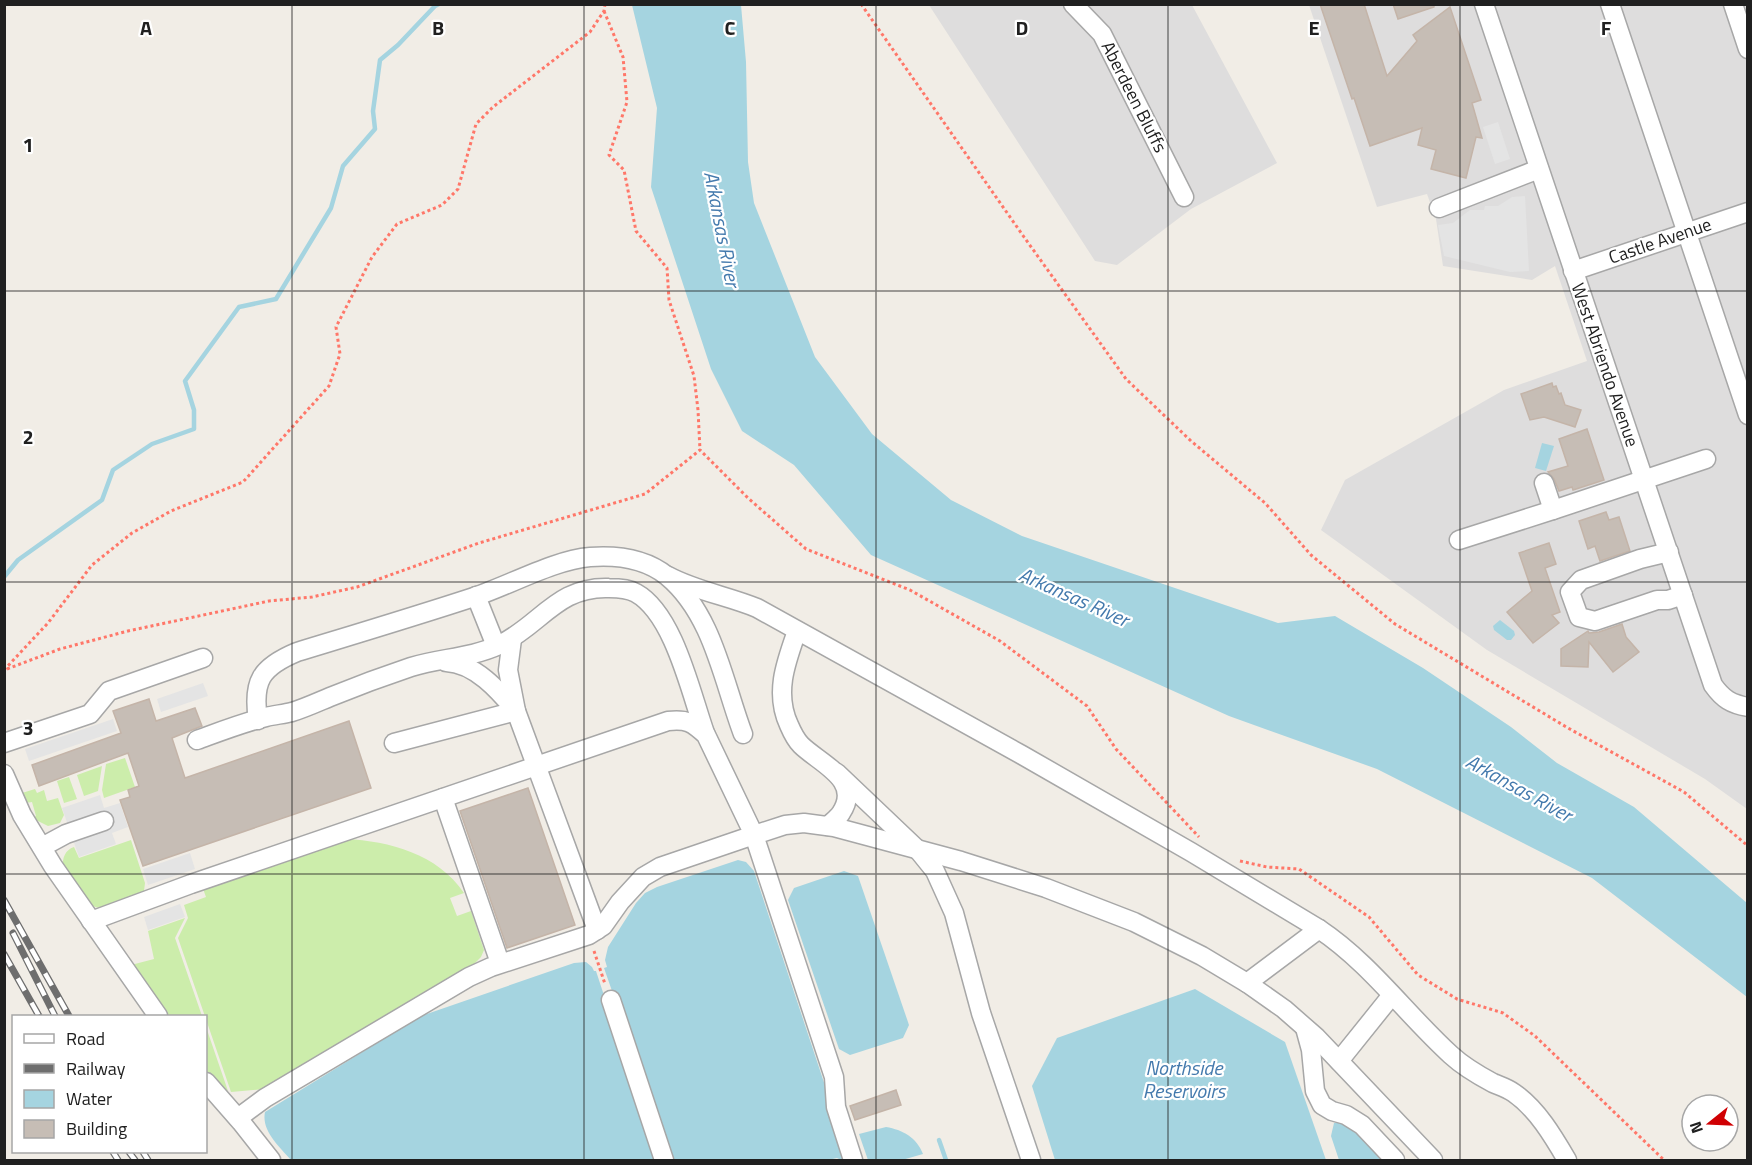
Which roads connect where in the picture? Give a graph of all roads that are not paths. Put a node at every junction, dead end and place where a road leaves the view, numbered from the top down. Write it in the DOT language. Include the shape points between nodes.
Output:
graph roads {
  1 [pos="1073,4"];
  2 [pos="1484,4"];
  3 [pos="1610,4"];
  4 [pos="1733,4"];
  5 [pos="1748,49"];
  6 [pos="1539,169"];
  7 [pos="1184,197"];
  8 [pos="1439,208"];
  9 [pos="1748,212"];
  10 [pos="1686,233"];
  11 [pos="1573,271"];
  12 [pos="1748,415"];
  13 [pos="1706,459"];
  14 [pos="1644,480"];
  15 [pos="1544,483"];
  16 [pos="1553,510"];
  17 [pos="1459,540"];
  18 [pos="1669,552"];
  19 [pos="668,576"];
  20 [pos="476,596"];
  21 [pos="1676,598"];
  22 [pos="1611,623"];
  23 [pos="797,631"];
  24 [pos="504,643"];
  25 [pos="203,658"];
  26 [pos="435,662"];
  27 [pos="1748,707"];
  28 [pos="516,711"];
  29 [pos="258,720"];
  30 [pos="743,734"];
  31 [pos="706,735"];
  32 [pos="197,740"];
  33 [pos="4,743"];
  34 [pos="394,743"];
  35 [pos="537,766"];
  36 [pos="837,773"];
  37 [pos="4,774"];
  38 [pos="443,798"];
  39 [pos="104,821"];
  40 [pos="828,826"];
  41 [pos="754,835"];
  42 [pos="42,847"];
  43 [pos="918,850"];
  44 [pos="91,921"];
  45 [pos="1319,929"];
  46 [pos="593,933"];
  47 [pos="500,963"];
  48 [pos="1247,983"];
  49 [pos="1392,995"];
  50 [pos="611,1000"];
  51 [pos="157,1015"];
  52 [pos="1305,1028"];
  53 [pos="1339,1061"];
  54 [pos="207,1083"];
  55 [pos="238,1118"];
  56 [pos="271,1161"];
  57 [pos="664,1161"];
  58 [pos="853,1161"];
  59 [pos="1030,1161"];
  60 [pos="1395,1161"];
  61 [pos="1433,1161"];
  62 [pos="1567,1161"];
  1 -- 7 [label="street, Aberdeen Bluffs" via="1102,34"];
  2 -- 6 [label="street, West Abriendo Avenue"];
  3 -- 10 [label="street"];
  4 -- 5 [label="street"];
  6 -- 8 [label="street"];
  6 -- 11 [label="street, West Abriendo Avenue"];
  9 -- 10 [label="street, Castle Avenue"];
  10 -- 11 [label="street, Castle Avenue"];
  10 -- 12 [label="street"];
  11 -- 14 [label="street, West Abriendo Avenue"];
  13 -- 14 [label="street"];
  14 -- 16 [label="street"];
  14 -- 18 [label="street, West Abriendo Avenue"];
  15 -- 16 [label="street"];
  16 -- 17 [label="street"];
  18 -- 21 [label="street, West Abriendo Avenue"];
  18 -- 21 [label="street" via="1581,580 1570,592 1579,617 1595,621"];
  19 -- 20 [label="street" via="635,560 588,557"];
  19 -- 23 [label="street" via="686,586 757,608"];
  19 -- 30 [label="street" via="705,627"];
  20 -- 24 [label="street"];
  20 -- 29 [label="street" via="276,661 256,687"];
  21 -- 22 [label="street" via="1660,608"];
  21 -- 27 [label="street, West Abriendo Avenue" via="1713,685 1722,698"];
  23 -- 36 [label="street" via="781,684 783,707 800,744"];
  23 -- 45 [label="street" via="1022,755"];
  24 -- 26 [label="street"];
  24 -- 28 [label="street"];
  24 -- 31 [label="street" via="564,598 601,588 636,593 663,620"];
  25 -- 33 [label="street" via="109,691 90,714"];
  26 -- 28 [label="street" via="468,668"];
  26 -- 29 [label="street" via="366,683 294,712"];
  28 -- 34 [label="street"];
  28 -- 35 [label="street"];
  29 -- 32 [label="street"];
  31 -- 35 [label="street" via="694,724 668,721"];
  31 -- 41 [label="street"];
  35 -- 38 [label="street"];
  35 -- 46 [label="street"];
  36 -- 40 [label="street" via="843,781 845,802 841,813"];
  36 -- 43 [label="street"];
  37 -- 42 [label="street"];
  38 -- 44 [label="street"];
  38 -- 47 [label="street"];
  39 -- 42 [label="street"];
  40 -- 41 [label="street" via="785,825"];
  40 -- 43 [label="street"];
  41 -- 46 [label="street" via="660,867 643,877"];
  41 -- 58 [label="street" via="834,1077 836,1107"];
  42 -- 44 [label="street"];
  43 -- 48 [label="street" via="1046,888 1134,922"];
  43 -- 59 [label="street" via="934,871 954,913 981,1013"];
  44 -- 51 [label="street"];
  45 -- 48 [label="street"];
  45 -- 49 [label="street"];
  46 -- 47 [label="street"];
  47 -- 55 [label="street" via="406,1013"];
  48 -- 52 [label="street"];
  49 -- 53 [label="street"];
  49 -- 62 [label="street" via="1465,1067 1513,1092 1529,1106"];
  50 -- 57 [label="street"];
  52 -- 53 [label="street"];
  52 -- 60 [label="street" via="1322,1106 1362,1125"];
  53 -- 61 [label="street"];
  54 -- 55 [label="street"];
  55 -- 56 [label="street"];
}
